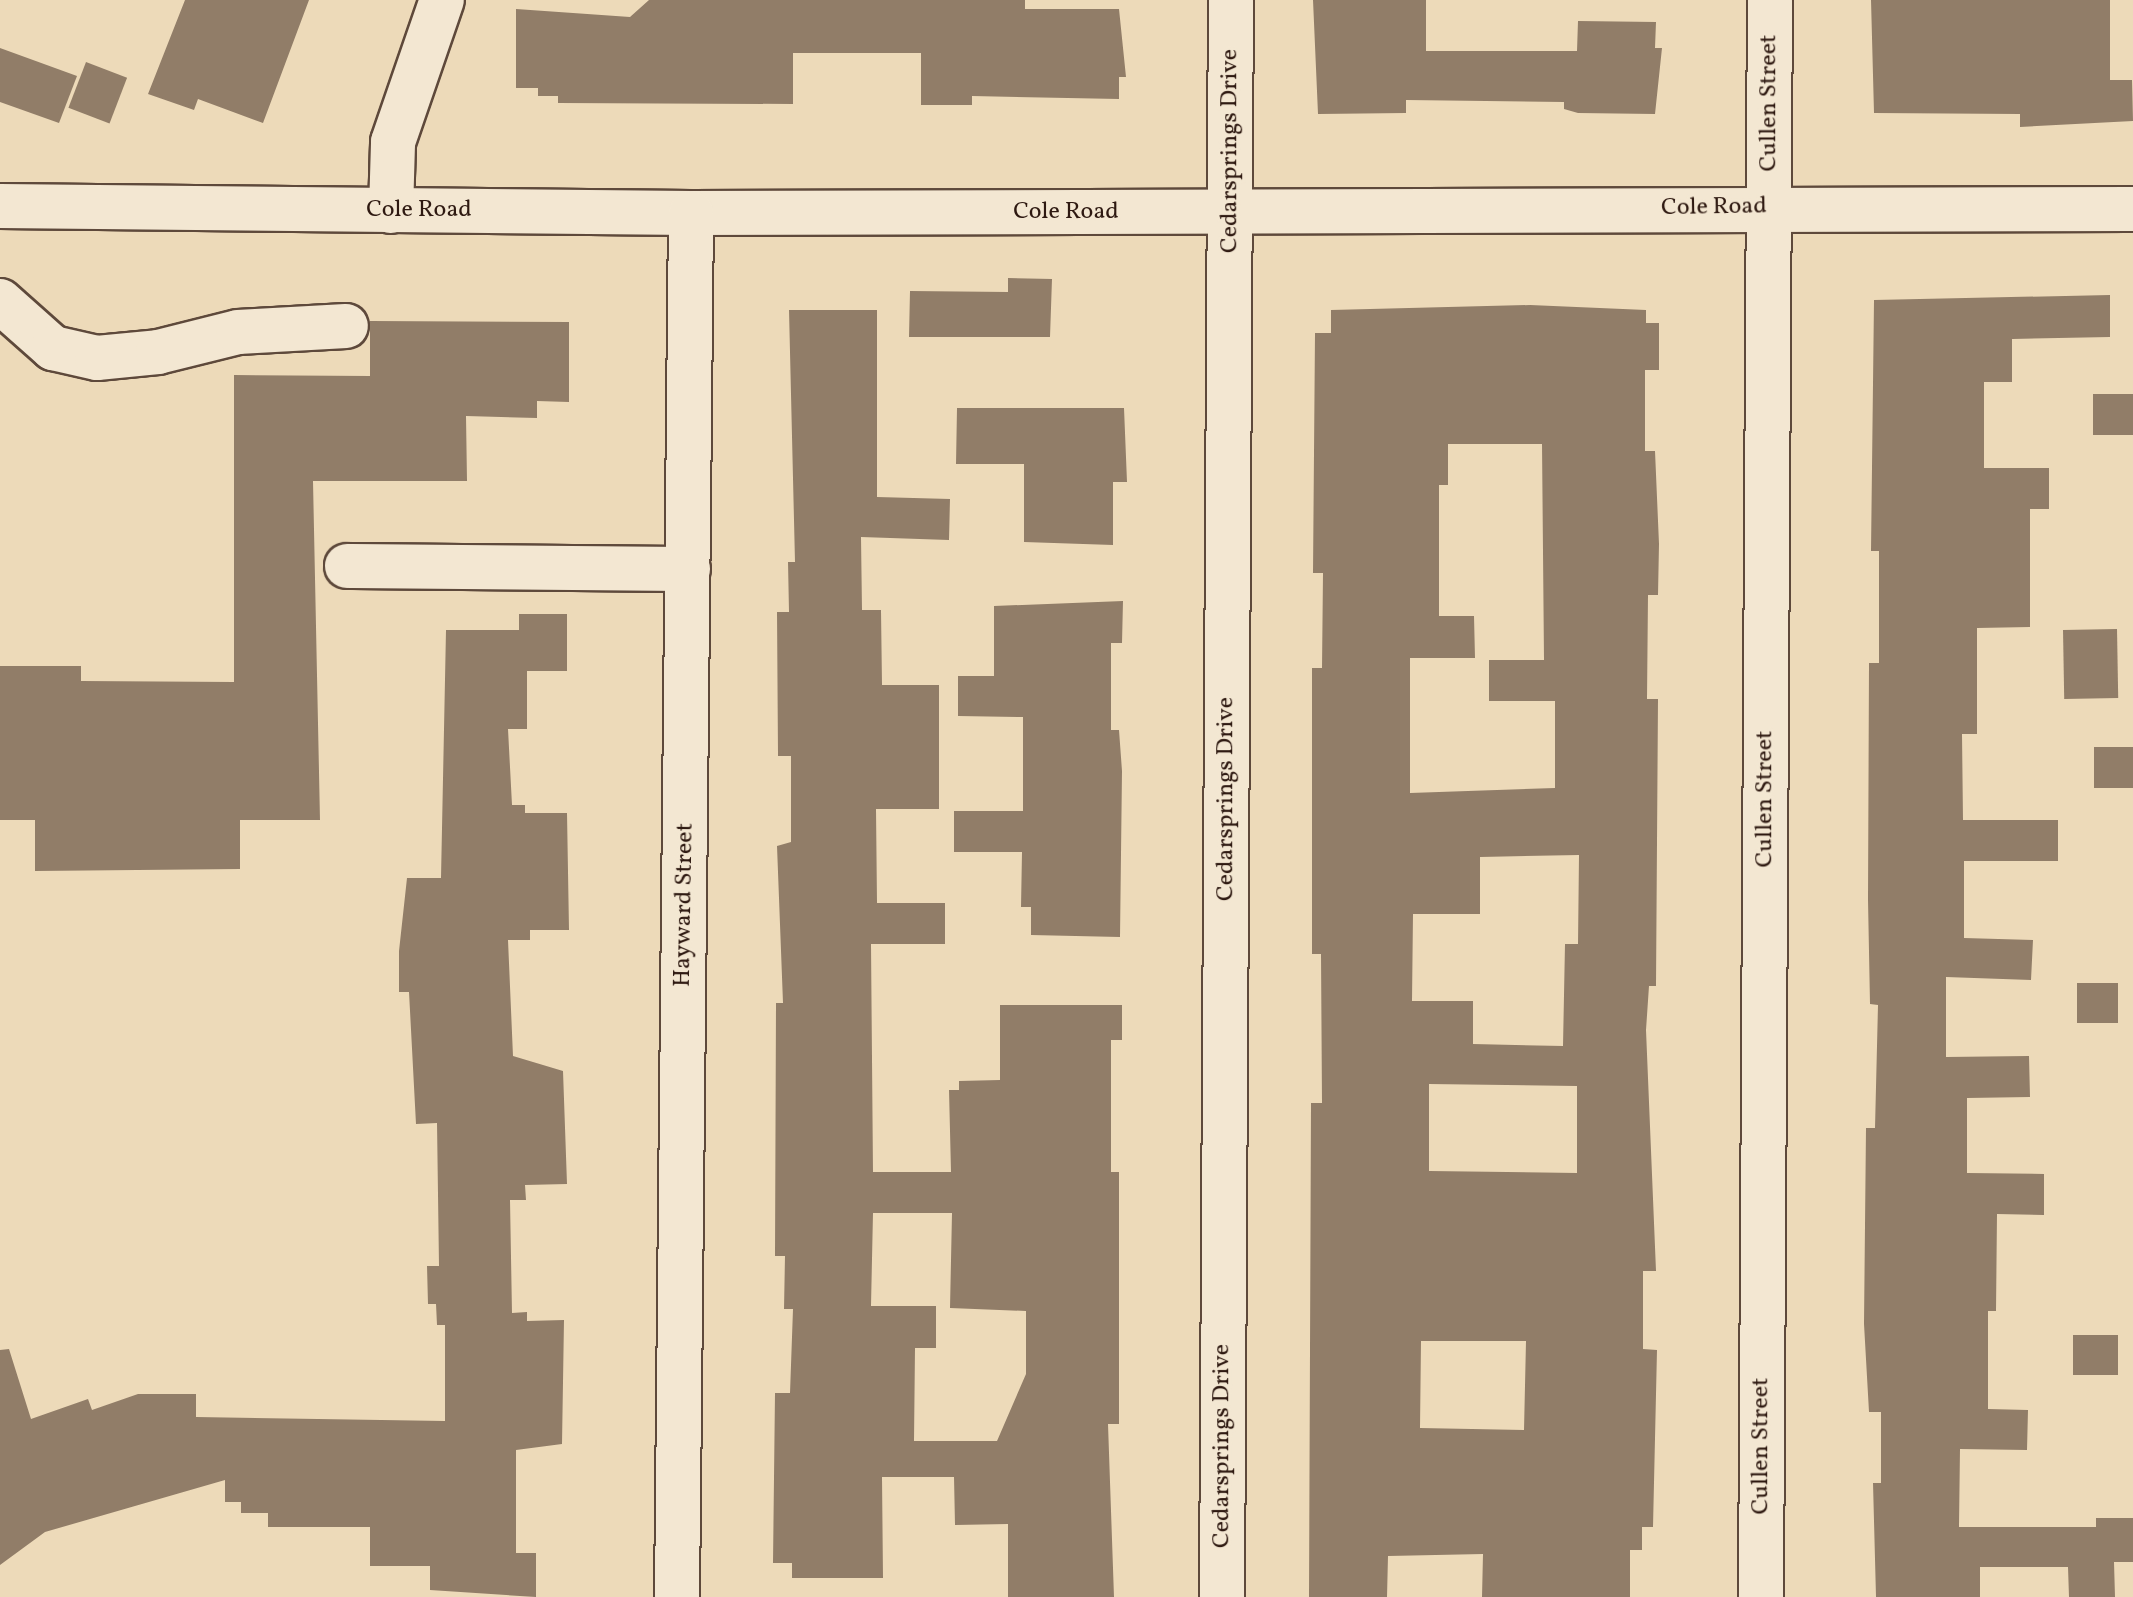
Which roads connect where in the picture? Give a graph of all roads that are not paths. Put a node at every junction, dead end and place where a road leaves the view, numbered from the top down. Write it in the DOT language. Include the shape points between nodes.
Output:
graph roads {
  1 [pos="442,0"];
  2 [pos="1231,0"];
  3 [pos="1770,0"];
  4 [pos="0,206"];
  5 [pos="1770,207"];
  6 [pos="2133,209"];
  7 [pos="391,211"];
  8 [pos="691,213"];
  9 [pos="1231,213"];
  10 [pos="0,301"];
  11 [pos="346,326"];
  12 [pos="347,566"];
  13 [pos="688,569"];
  14 [pos="677,1597"];
  15 [pos="1222,1597"];
  16 [pos="1761,1597"];
  1 -- 7 [label="street" via="393,142"];
  2 -- 9 [label="street, Cedarsprings Drive"];
  3 -- 5 [label="street, Cullen Street"];
  4 -- 7 [label="street, Cole Road"];
  5 -- 6 [label="street, Cole Road"];
  5 -- 9 [label="street, Cole Road"];
  5 -- 16 [label="street, Cullen Street"];
  7 -- 8 [label="street, Cole Road"];
  8 -- 9 [label="street, Cole Road"];
  8 -- 13 [label="street, Hayward Street"];
  9 -- 15 [label="street, Cedarsprings Drive"];
  10 -- 11 [label="street" via="53,348 97,358 158,352 238,332"];
  12 -- 13 [label="street"];
  13 -- 14 [label="street, Hayward Street"];
}
